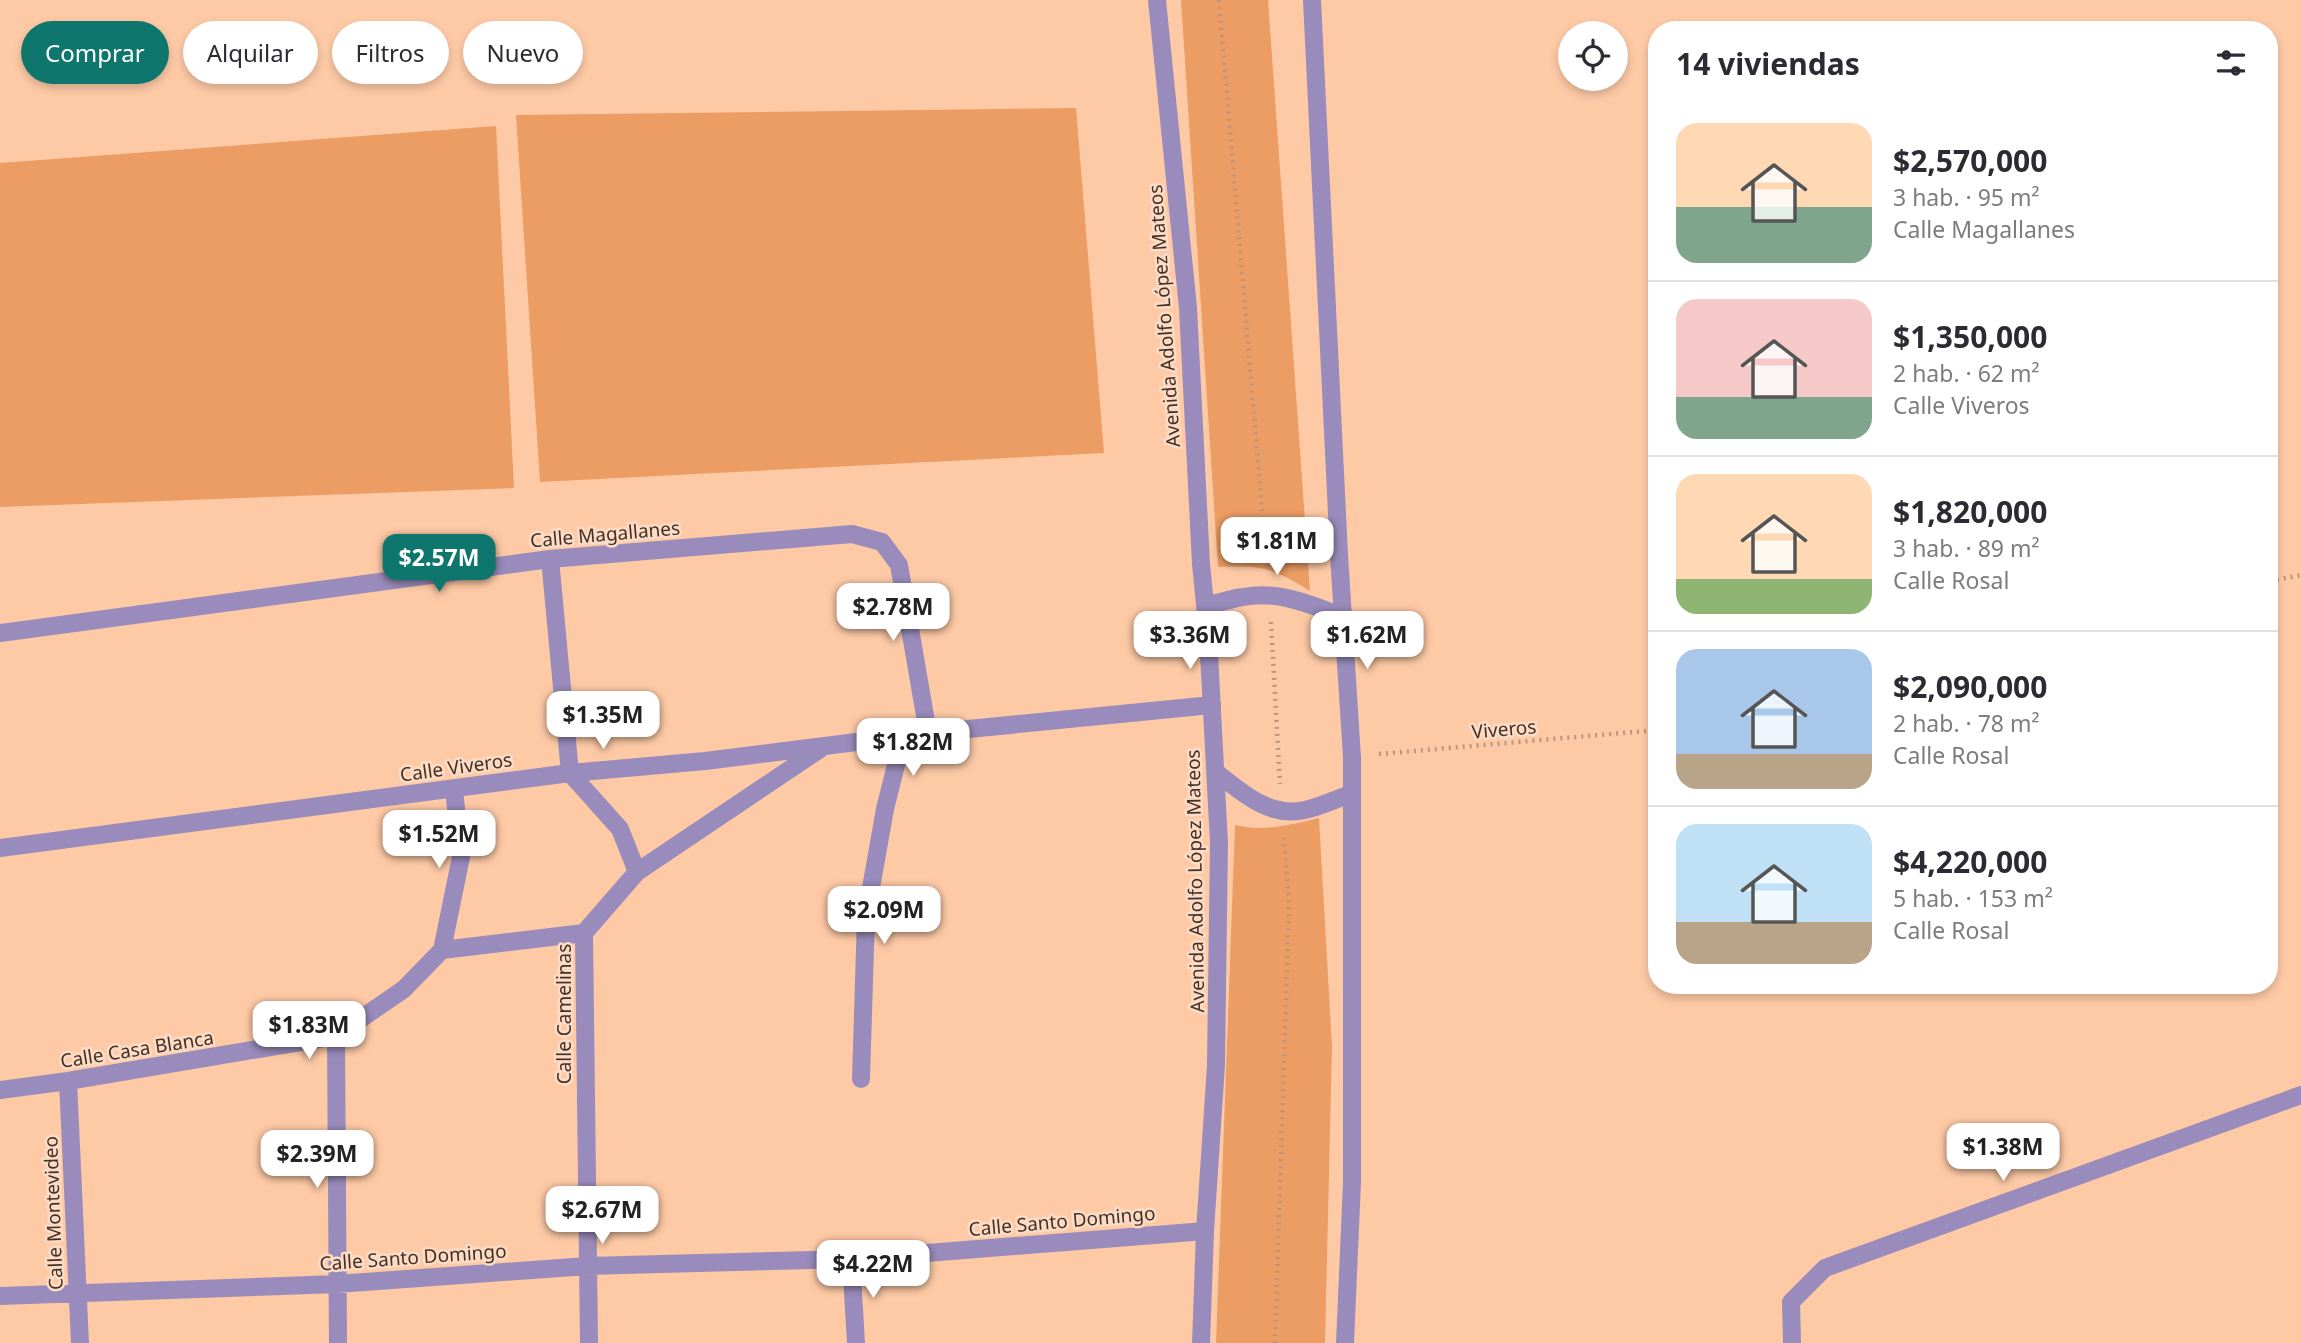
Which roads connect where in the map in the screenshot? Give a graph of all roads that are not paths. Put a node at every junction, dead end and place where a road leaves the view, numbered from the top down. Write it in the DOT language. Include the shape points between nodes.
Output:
graph roads {
  1 [pos="1157,0"];
  2 [pos="1312,0"];
  3 [pos="550,559"];
  4 [pos="1205,606"];
  5 [pos="1344,618"];
  6 [pos="0,633"];
  7 [pos="1212,705"];
  8 [pos="928,733"];
  9 [pos="903,737"];
  10 [pos="824,746"];
  11 [pos="570,773"];
  12 [pos="1217,773"];
  13 [pos="454,789"];
  14 [pos="1351,793"];
  15 [pos="0,848"];
  16 [pos="636,872"];
  17 [pos="584,933"];
  18 [pos="442,950"];
  19 [pos="336,1037"];
  20 [pos="861,1079"];
  21 [pos="68,1082"];
  22 [pos="0,1090"];
  23 [pos="2301,1095"];
  24 [pos="1205,1231"];
  25 [pos="851,1259"];
  26 [pos="587,1266"];
  27 [pos="337,1284"];
  28 [pos="77,1293"];
  29 [pos="0,1296"];
  30 [pos="80,1343"];
  31 [pos="338,1343"];
  32 [pos="589,1343"];
  33 [pos="856,1343"];
  34 [pos="1201,1343"];
  35 [pos="1345,1343"];
  36 [pos="1792,1343"];
  1 -- 4 [label="street, Avenida Adolfo López Mateos" via="1188,307"];
  2 -- 5 [label="street"];
  3 -- 6 [label="street, Calle Magallanes"];
  3 -- 8 [label="street, Calle Magallanes" via="852,534 881,542 899,565"];
  3 -- 11 [label="street"];
  4 -- 5 [label="street" via="1244,596 1269,596 1291,598"];
  4 -- 7 [label="street, Avenida Adolfo López Mateos"];
  5 -- 14 [label="street"];
  7 -- 8 [label="street, Calle Viveros"];
  7 -- 12 [label="street, Avenida Adolfo López Mateos"];
  8 -- 9 [label="street, Calle Viveros"];
  9 -- 10 [label="street, Calle Viveros"];
  9 -- 20 [label="street" via="866,916"];
  10 -- 11 [label="street, Calle Viveros"];
  10 -- 16 [label="street, Calle Camelinas"];
  11 -- 13 [label="street, Calle Viveros"];
  11 -- 16 [label="street" via="620,829"];
  12 -- 14 [label="street" via="1252,801 1281,810 1303,811"];
  12 -- 24 [label="street, Avenida Adolfo López Mateos" via="1216,1065"];
  13 -- 15 [label="street, Calle Viveros"];
  13 -- 18 [label="street" via="461,857"];
  14 -- 35 [label="street" via="1352,1182"];
  16 -- 17 [label="street, Calle Camelinas"];
  17 -- 18 [label="street"];
  17 -- 26 [label="street, Calle Camelinas"];
  18 -- 19 [label="street, Calle Casa Blanca" via="404,989"];
  19 -- 21 [label="street, Calle Casa Blanca"];
  19 -- 27 [label="street"];
  21 -- 22 [label="street, Calle Casa Blanca"];
  21 -- 28 [label="street, Calle Montevideo"];
  23 -- 36 [label="street" via="1825,1268 1791,1302"];
  24 -- 25 [label="street, Calle Santo Domingo"];
  24 -- 34 [label="street, Avenida Adolfo López Mateos"];
  25 -- 26 [label="street, Calle Santo Domingo"];
  25 -- 33 [label="street"];
  26 -- 27 [label="street, Calle Santo Domingo"];
  26 -- 32 [label="street, Calle Camelinas"];
  27 -- 28 [label="street, Calle Santo Domingo"];
  27 -- 31 [label="street"];
  28 -- 29 [label="street, Calle Santo Domingo"];
  28 -- 30 [label="street, Calle Montevideo"];
}
